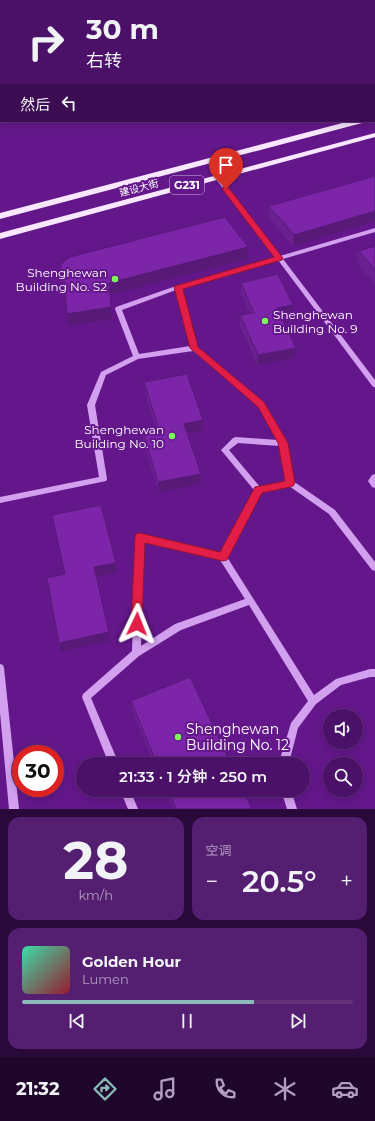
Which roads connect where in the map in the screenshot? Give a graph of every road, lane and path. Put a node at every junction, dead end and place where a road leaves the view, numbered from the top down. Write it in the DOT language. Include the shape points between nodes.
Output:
graph roads {
  1 [pos="355,122"];
  2 [pos="375,135"];
  3 [pos="217,177"];
  4 [pos="0,216"];
  5 [pos="375,230"];
  6 [pos="0,236"];
  7 [pos="279,258"];
  8 [pos="178,287"];
  9 [pos="194,348"];
  10 [pos="137,357"];
  11 [pos="375,385"];
  12 [pos="283,443"];
  13 [pos="375,477"];
  14 [pos="290,483"];
  15 [pos="375,486"];
  16 [pos="258,490"];
  17 [pos="0,500"];
  18 [pos="223,557"];
  19 [pos="375,568"];
  20 [pos="251,601"];
  21 [pos="136,653"];
  22 [pos="0,668"];
  23 [pos="375,673"];
  24 [pos="313,701"];
  25 [pos="111,757"];
  26 [pos="285,757"];
  27 [pos="128,797"];
  28 [pos="288,797"];
  29 [pos="14,809"];
  30 [pos="133,809"];
  31 [pos="292,809"];
  1 -- 4 [label="main road, 建设大街 / G231"];
  2 -- 3 [label="main road, 建设大街 / G231"];
  3 -- 6 [label="main road, 建设大街 / G231"];
  3 -- 7 [label="street"];
  5 -- 7 [label="street"];
  7 -- 8 [label="street"];
  7 -- 11 [label="street"];
  8 -- 9 [label="street"];
  8 -- 10 [label="street" via="118,309"];
  9 -- 10 [label="street"];
  9 -- 12 [label="street" via="261,404"];
  10 -- 17 [label="street" via="103,374 91,405 103,479"];
  12 -- 14 [label="street"];
  12 -- 16 [label="street" via="236,440 225,450"];
  13 -- 15 [label="street" via="372,481"];
  14 -- 16 [label="street"];
  14 -- 19 [label="street" via="332,512"];
  16 -- 18 [label="street"];
  18 -- 20 [label="street"];
  18 -- 21 [label="street" via="140,537"];
  20 -- 21 [label="street" via="178,626"];
  20 -- 24 [label="street"];
  21 -- 25 [label="street" via="86,697"];
  22 -- 29 [label="street"];
  23 -- 24 [label="street" via="339,682"];
  24 -- 26 [label="street" via="294,726"];
  27 -- 30 [label="street"];
  28 -- 31 [label="street"];
}
